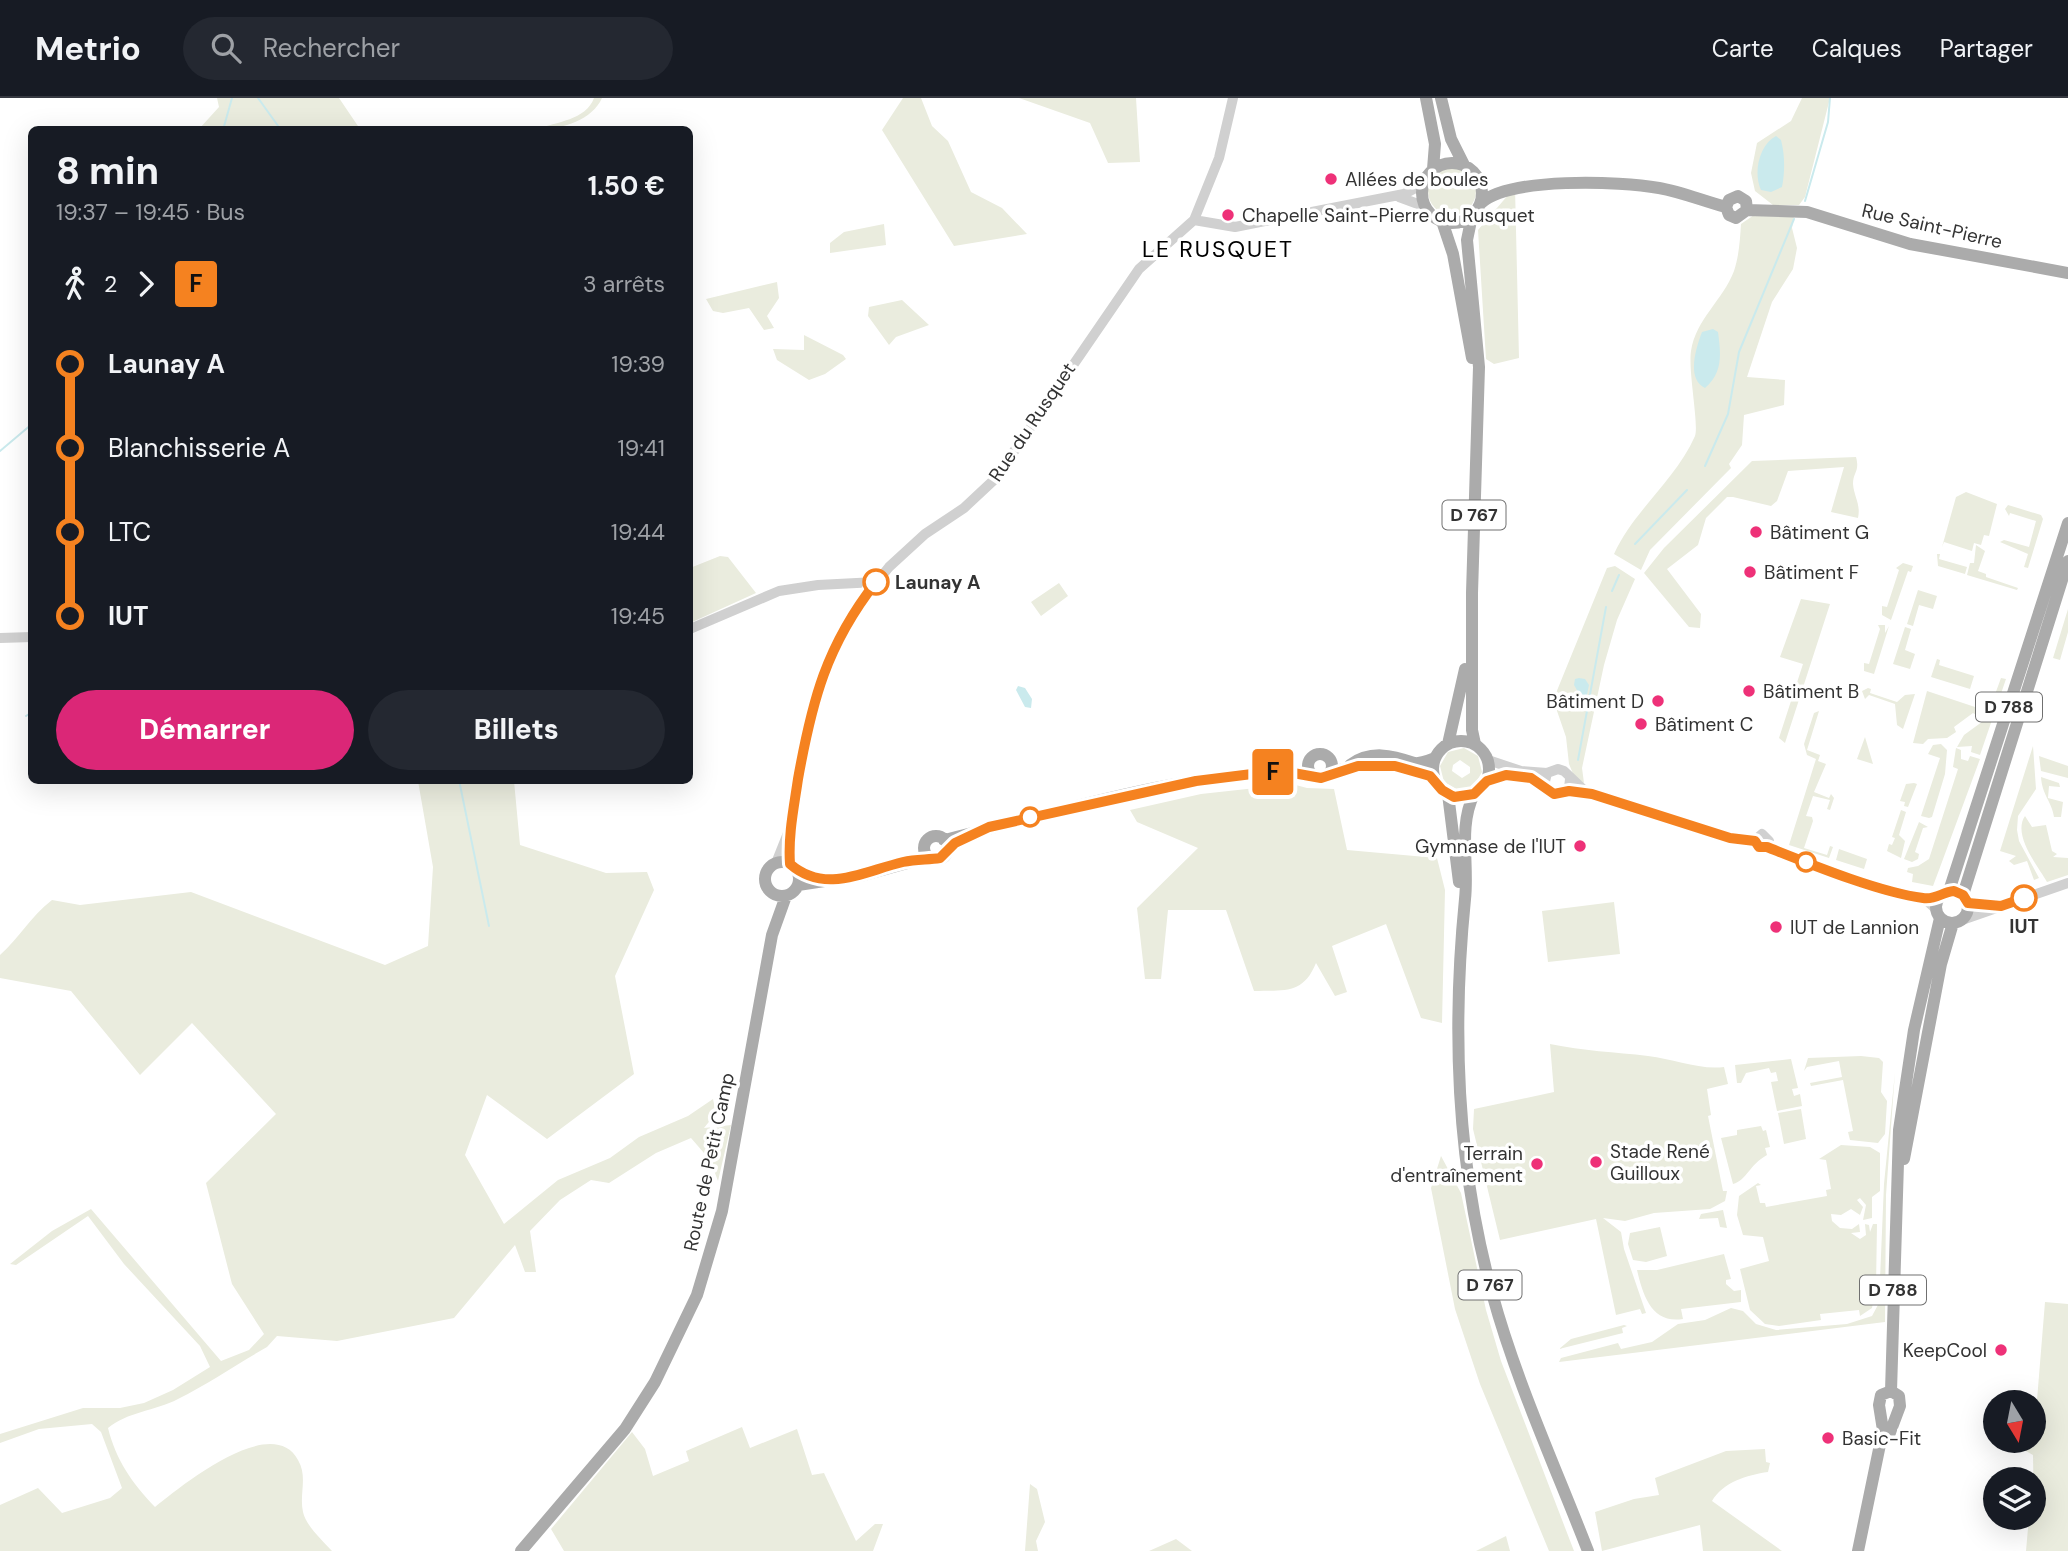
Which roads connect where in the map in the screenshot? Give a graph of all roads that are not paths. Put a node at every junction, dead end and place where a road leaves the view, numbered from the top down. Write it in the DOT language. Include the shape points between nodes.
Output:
graph roads {
  1 [pos="1233,98"];
  2 [pos="1426,98"];
  3 [pos="1441,98"];
  4 [pos="1464,165"];
  5 [pos="1433,169"];
  6 [pos="1478,178"];
  7 [pos="1423,184"];
  8 [pos="1515,187"];
  9 [pos="1392,197"];
  10 [pos="1480,203"];
  11 [pos="1426,207"];
  12 [pos="1472,216"];
  13 [pos="1194,220"];
  14 [pos="1442,221"];
  15 [pos="2068,274"];
  16 [pos="1477,390"];
  17 [pos="2068,523"];
  18 [pos="2068,561"];
  19 [pos="876,582"];
  20 [pos="847,583"];
  21 [pos="865,596"];
  22 [pos="693,628"];
  23 [pos="28,637"];
  24 [pos="0,638"];
  25 [pos="1471,641"];
  26 [pos="1448,744"];
  27 [pos="1475,744"];
  28 [pos="1435,758"];
  29 [pos="1488,760"];
  30 [pos="1414,763"];
  31 [pos="1354,765"];
  32 [pos="1395,766"];
  33 [pos="1331,767"];
  34 [pos="1310,769"];
  35 [pos="1547,773"];
  36 [pos="1570,779"];
  37 [pos="1435,780"];
  38 [pos="1487,781"];
  39 [pos="1544,786"];
  40 [pos="1566,792"];
  41 [pos="1448,794"];
  42 [pos="1474,794"];
  43 [pos="1592,794"];
  44 [pos="790,828"];
  45 [pos="946,844"];
  46 [pos="927,852"];
  47 [pos="776,863"];
  48 [pos="795,874"];
  49 [pos="2068,883"];
  50 [pos="770,891"];
  51 [pos="786,896"];
  52 [pos="1965,899"];
  53 [pos="1941,904"];
  54 [pos="2001,906"];
  55 [pos="1463,917"];
  56 [pos="1957,921"];
  57 [pos="772,935"];
  58 [pos="1925,977"];
  59 [pos="1926,1043"];
  60 [pos="1898,1190"];
  61 [pos="1891,1391"];
  62 [pos="1889,1411"];
  63 [pos="521,1551"];
  64 [pos="1588,1551"];
  65 [pos="1860,1551"];
  1 -- 13 [label="street" via="1219,158"];
  2 -- 5 [label="main road" via="1435,144"];
  3 -- 4 [label="main road" via="1454,147"];
  4 -- 5 [label="main road" via="1448,163"];
  4 -- 6 [label="main road"];
  5 -- 7 [label="main road"];
  6 -- 8 [label="main road"];
  6 -- 10 [label="main road"];
  7 -- 9 [label="street"];
  7 -- 11 [label="main road"];
  8 -- 10 [label="main road"];
  8 -- 15 [label="main road, Rue Saint-Pierre" via="1641,186 1726,207 1728,200 1738,196 1746,201 1747,210 1807,212 1910,244"];
  9 -- 11 [label="street"];
  9 -- 13 [label="street" via="1243,226"];
  10 -- 12 [label="main road"];
  11 -- 14 [label="main road"];
  12 -- 14 [label="main road" via="1458,222"];
  12 -- 16 [label="main road, D 767" via="1467,240 1478,345"];
  13 -- 19 [label="street, Rue du Rusquet" via="1139,269 996,479 925,534"];
  14 -- 16 [label="main road, D 767" via="1457,273"];
  16 -- 25 [label="main road, D 767"];
  17 -- 53 [label="main road, D 788"];
  18 -- 52 [label="main road, D 788"];
  19 -- 20 [label="street"];
  19 -- 21 [label="street, Rue du Rusquet"];
  20 -- 21 [label="street"];
  20 -- 22 [label="street" via="779,591"];
  21 -- 44 [label="street, Rue du Rusquet" via="832,652 813,700"];
  23 -- 24 [label="street"];
  25 -- 26 [label="main road, D 767"];
  25 -- 27 [label="main road, D 767"];
  26 -- 27 [label="main road"];
  26 -- 28 [label="main road"];
  27 -- 29 [label="main road"];
  28 -- 30 [label="main road"];
  28 -- 37 [label="main road"];
  29 -- 35 [label="street" via="1521,771"];
  29 -- 38 [label="main road"];
  30 -- 31 [label="main road" via="1397,756 1373,755"];
  30 -- 32 [label="main road"];
  31 -- 32 [label="main road"];
  31 -- 33 [label="main road"];
  32 -- 37 [label="main road"];
  33 -- 34 [label="main road" via="1321,778"];
  33 -- 34 [label="main road" via="1319,754"];
  34 -- 45 [label="main road" via="1196,781 978,830"];
  35 -- 36 [label="street" via="1561,769"];
  35 -- 39 [label="street"];
  36 -- 40 [label="street"];
  36 -- 43 [label="street"];
  37 -- 41 [label="main road"];
  38 -- 39 [label="street" via="1506,775 1527,777"];
  38 -- 42 [label="main road"];
  39 -- 40 [label="street" via="1554,794"];
  40 -- 43 [label="street"];
  41 -- 42 [label="main road"];
  41 -- 55 [label="main road, D 767"];
  42 -- 55 [label="main road, D 767" via="1465,835"];
  43 -- 53 [label="street" via="1730,838 1755,841 1759,847"];
  44 -- 47 [label="street"];
  44 -- 48 [label="street"];
  45 -- 46 [label="main road" via="940,858"];
  45 -- 46 [label="main road" via="934,836"];
  46 -- 48 [label="main road" via="864,875 828,880"];
  47 -- 48 [label="main road"];
  47 -- 50 [label="main road, Route de Petit Camp" via="765,877"];
  48 -- 51 [label="main road"];
  49 -- 54 [label="street"];
  50 -- 51 [label="main road"];
  50 -- 57 [label="main road, Route de Petit Camp"];
  51 -- 57 [label="main road, Route de Petit Camp"];
  52 -- 53 [label="main road"];
  52 -- 54 [label="street"];
  52 -- 56 [label="main road" via="1967,912"];
  53 -- 56 [label="main road"];
  53 -- 58 [label="main road, D 788"];
  54 -- 56 [label="street"];
  55 -- 64 [label="main road, D 767" via="1461,1092 1475,1218 1504,1335"];
  56 -- 59 [label="main road, D 788" via="1941,964"];
  57 -- 63 [label="main road, Route de Petit Camp" via="722,1211 697,1295 642,1404 603,1458"];
  58 -- 59 [label="main road" via="1921,1038"];
  58 -- 60 [label="main road, D 788" via="1899,1130"];
  59 -- 60 [label="main road, D 788"];
  60 -- 61 [label="main road, D 788"];
  61 -- 62 [label="main road" via="1900,1399"];
  61 -- 62 [label="main road" via="1879,1398"];
  62 -- 65 [label="main road"];
}
